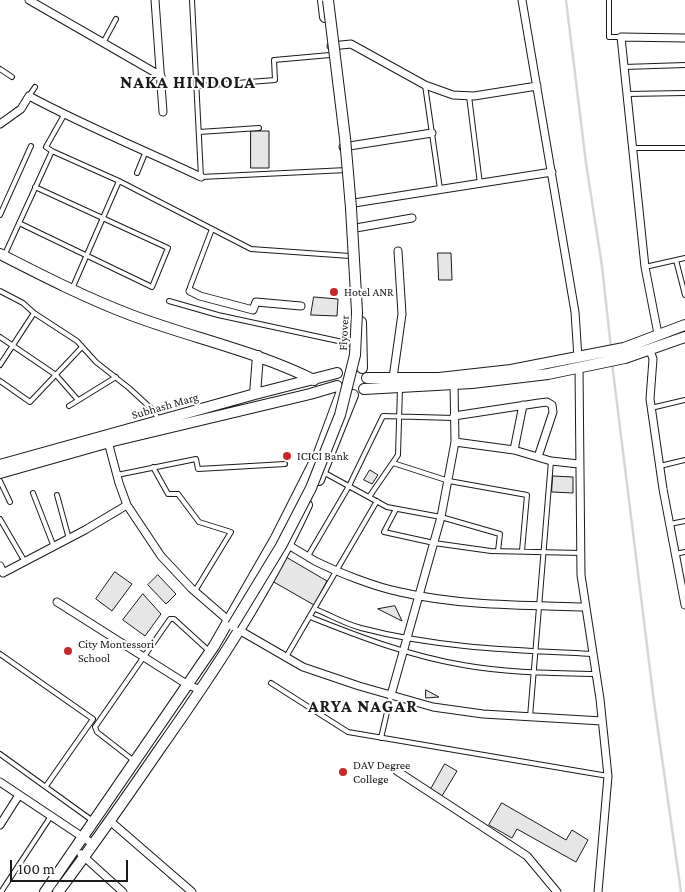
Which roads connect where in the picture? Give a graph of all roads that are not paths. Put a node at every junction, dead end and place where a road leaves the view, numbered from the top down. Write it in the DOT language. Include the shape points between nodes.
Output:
graph roads {
  1 [pos="29,0"];
  2 [pos="155,0"];
  3 [pos="192,0"];
  4 [pos="323,0"];
  5 [pos="328,0"];
  6 [pos="333,0"];
  7 [pos="522,0"];
  8 [pos="609,0"];
  9 [pos="116,19"];
  10 [pos="621,37"];
  11 [pos="685,38"];
  12 [pos="103,42"];
  13 [pos="332,49"];
  14 [pos="685,65"];
  15 [pos="624,66"];
  16 [pos="0,69"];
  17 [pos="12,76"];
  18 [pos="160,76"];
  19 [pos="425,85"];
  20 [pos="198,86"];
  21 [pos="537,86"];
  22 [pos="35,87"];
  23 [pos="685,93"];
  24 [pos="627,94"];
  25 [pos="29,96"];
  26 [pos="469,96"];
  27 [pos="163,112"];
  28 [pos="64,115"];
  29 [pos="0,124"];
  30 [pos="258,128"];
  31 [pos="199,132"];
  32 [pos="432,133"];
  33 [pos="31,146"];
  34 [pos="346,147"];
  35 [pos="633,148"];
  36 [pos="685,148"];
  37 [pos="52,151"];
  38 [pos="146,151"];
  39 [pos="348,170"];
  40 [pos="552,172"];
  41 [pos="137,173"];
  42 [pos="201,177"];
  43 [pos="119,181"];
  44 [pos="480,184"];
  45 [pos="35,187"];
  46 [pos="440,190"];
  47 [pos="354,203"];
  48 [pos="0,215"];
  49 [pos="103,218"];
  50 [pos="412,218"];
  51 [pos="19,223"];
  52 [pos="356,228"];
  53 [pos="212,229"];
  54 [pos="398,251"];
  55 [pos="2,255"];
  56 [pos="87,255"];
  57 [pos="350,256"];
  58 [pos="685,258"];
  59 [pos="676,260"];
  60 [pos="646,267"];
  61 [pos="71,290"];
  62 [pos="0,291"];
  63 [pos="190,291"];
  64 [pos="685,295"];
  65 [pos="169,301"];
  66 [pos="301,306"];
  67 [pos="34,313"];
  68 [pos="685,326"];
  69 [pos="658,334"];
  70 [pos="0,337"];
  71 [pos="685,337"];
  72 [pos="352,344"];
  73 [pos="13,345"];
  74 [pos="82,347"];
  75 [pos="650,350"];
  76 [pos="624,353"];
  77 [pos="258,356"];
  78 [pos="578,363"];
  79 [pos="349,364"];
  80 [pos="0,365"];
  81 [pos="362,368"];
  82 [pos="337,373"];
  83 [pos="56,375"];
  84 [pos="116,377"];
  85 [pos="367,378"];
  86 [pos="393,378"];
  87 [pos="314,380"];
  88 [pos="0,381"];
  89 [pos="454,384"];
  90 [pos="400,387"];
  91 [pos="340,388"];
  92 [pos="364,389"];
  93 [pos="255,394"];
  94 [pos="353,395"];
  95 [pos="78,400"];
  96 [pos="685,400"];
  97 [pos="523,405"];
  98 [pos="69,406"];
  99 [pos="651,408"];
  100 [pos="400,417"];
  101 [pos="454,417"];
  102 [pos="159,421"];
  103 [pos="108,439"];
  104 [pos="455,442"];
  105 [pos="514,450"];
  106 [pos="538,457"];
  107 [pos="685,460"];
  108 [pos="551,461"];
  109 [pos="393,463"];
  110 [pos="285,464"];
  111 [pos="579,464"];
  112 [pos="0,465"];
  113 [pos="312,466"];
  114 [pos="660,466"];
  115 [pos="153,468"];
  116 [pos="323,472"];
  117 [pos="0,473"];
  118 [pos="116,475"];
  119 [pos="0,481"];
  120 [pos="448,481"];
  121 [pos="349,486"];
  122 [pos="33,493"];
  123 [pos="57,495"];
  124 [pos="369,497"];
  125 [pos="377,501"];
  126 [pos="10,502"];
  127 [pos="127,505"];
  128 [pos="396,509"];
  129 [pos="442,517"];
  130 [pos="0,518"];
  131 [pos="685,521"];
  132 [pos="670,524"];
  133 [pos="276,538"];
  134 [pos="69,539"];
  135 [pos="434,543"];
  136 [pos="289,545"];
  137 [pos="54,547"];
  138 [pos="498,551"];
  139 [pos="522,551"];
  140 [pos="544,552"];
  141 [pos="685,552"];
  142 [pos="581,553"];
  143 [pos="676,554"];
  144 [pos="308,556"];
  145 [pos="25,562"];
  146 [pos="0,566"];
  147 [pos="338,570"];
  148 [pos="195,591"];
  149 [pos="419,596"];
  150 [pos="57,602"];
  151 [pos="685,604"];
  152 [pos="539,606"];
  153 [pos="585,607"];
  154 [pos="315,609"];
  155 [pos="310,617"];
  156 [pos="234,626"];
  157 [pos="225,638"];
  158 [pos="407,638"];
  159 [pos="211,651"];
  160 [pos="403,651"];
  161 [pos="535,651"];
  162 [pos="0,654"];
  163 [pos="592,654"];
  164 [pos="143,657"];
  165 [pos="222,657"];
  166 [pos="286,657"];
  167 [pos="533,672"];
  168 [pos="596,674"];
  169 [pos="271,683"];
  170 [pos="188,685"];
  171 [pos="201,690"];
  172 [pos="391,695"];
  173 [pos="530,717"];
  174 [pos="602,721"];
  175 [pos="381,738"];
  176 [pos="0,754"];
  177 [pos="135,762"];
  178 [pos="397,771"];
  179 [pos="608,776"];
  180 [pos="0,782"];
  181 [pos="46,786"];
  182 [pos="19,795"];
  183 [pos="51,816"];
  184 [pos="110,821"];
  185 [pos="94,822"];
  186 [pos="0,825"];
  187 [pos="84,837"];
  188 [pos="93,844"];
  189 [pos="75,849"];
  190 [pos="84,857"];
  191 [pos="1,892"];
  192 [pos="45,892"];
  193 [pos="58,892"];
  194 [pos="123,892"];
  195 [pos="192,892"];
  196 [pos="557,892"];
  197 [pos="598,892"];
  1 -- 12 [label="street"];
  2 -- 18 [label="street"];
  3 -- 20 [label="lane"];
  4 -- 13 [label="main road"];
  5 -- 156 [label="main road, Flyover, bridge" via="351,208 358,312 356,355 340,415 311,488"];
  6 -- 13 [label="main road"];
  7 -- 21 [label="street"];
  8 -- 10 [label="lane" via="609,37"];
  9 -- 12 [label="lane"];
  10 -- 11 [label="street"];
  10 -- 15 [label="street"];
  12 -- 18 [label="street"];
  13 -- 19 [label="street" via="351,44"];
  13 -- 20 [label="lane" via="274,60 275,80"];
  13 -- 34 [label="main road"];
  14 -- 15 [label="lane"];
  15 -- 24 [label="street"];
  16 -- 17 [label="lane"];
  18 -- 27 [label="street"];
  19 -- 26 [label="street" via="453,95"];
  19 -- 32 [label="lane"];
  20 -- 31 [label="lane"];
  21 -- 26 [label="street"];
  21 -- 40 [label="street"];
  22 -- 25 [label="lane"];
  23 -- 24 [label="lane"];
  24 -- 35 [label="street"];
  25 -- 28 [label="street"];
  25 -- 29 [label="street" via="21,109"];
  26 -- 44 [label="lane"];
  28 -- 37 [label="lane" via="46,148"];
  28 -- 38 [label="street"];
  30 -- 31 [label="lane"];
  31 -- 42 [label="lane"];
  32 -- 34 [label="street"];
  32 -- 46 [label="lane"];
  33 -- 48 [label="lane"];
  34 -- 39 [label="main road"];
  35 -- 36 [label="lane"];
  35 -- 60 [label="street"];
  37 -- 43 [label="lane"];
  37 -- 45 [label="lane"];
  38 -- 41 [label="lane"];
  38 -- 42 [label="street"];
  39 -- 42 [label="lane"];
  39 -- 47 [label="main road"];
  39 -- 57 [label="main road"];
  40 -- 44 [label="street"];
  40 -- 78 [label="street" via="575,312"];
  43 -- 49 [label="lane"];
  43 -- 53 [label="lane"];
  44 -- 46 [label="street"];
  45 -- 49 [label="lane"];
  45 -- 51 [label="lane"];
  46 -- 47 [label="street"];
  47 -- 52 [label="main road"];
  49 -- 56 [label="lane"];
  49 -- 56 [label="lane" via="168,248 152,286"];
  50 -- 52 [label="street"];
  51 -- 55 [label="lane"];
  51 -- 56 [label="lane"];
  52 -- 81 [label="main road"];
  53 -- 57 [label="lane" via="251,249"];
  53 -- 63 [label="lane"];
  54 -- 86 [label="street" via="402,314"];
  55 -- 61 [label="main road"];
  56 -- 61 [label="lane"];
  57 -- 72 [label="main road" via="354,307"];
  58 -- 59 [label="lane"];
  59 -- 60 [label="lane"];
  59 -- 64 [label="lane"];
  60 -- 69 [label="street"];
  61 -- 77 [label="main road" via="132,315"];
  62 -- 67 [label="lane"];
  63 -- 66 [label="street" via="253,310 256,302"];
  65 -- 72 [label="lane"];
  67 -- 73 [label="lane"];
  67 -- 74 [label="lane"];
  68 -- 69 [label="main road"];
  69 -- 76 [label="main road"];
  70 -- 73 [label="lane"];
  71 -- 75 [label="main road"];
  72 -- 79 [label="main road"];
  73 -- 80 [label="lane"];
  73 -- 83 [label="lane"];
  74 -- 83 [label="lane"];
  74 -- 84 [label="lane"];
  75 -- 76 [label="main road"];
  75 -- 99 [label="street" via="653,359"];
  76 -- 78 [label="main road"];
  77 -- 87 [label="main road"];
  77 -- 93 [label="main road"];
  78 -- 86 [label="main road" via="439,378"];
  78 -- 89 [label="main road" via="513,379"];
  78 -- 111 [label="street"];
  79 -- 81 [label="main road"];
  79 -- 82 [label="main road"];
  81 -- 85 [label="main road"];
  82 -- 87 [label="main road, Subhash Marg"];
  82 -- 91 [label="main road"];
  83 -- 88 [label="lane" via="30,402"];
  83 -- 95 [label="lane"];
  84 -- 95 [label="lane"];
  84 -- 102 [label="lane" via="154,411"];
  85 -- 86 [label="main road"];
  85 -- 92 [label="main road"];
  87 -- 93 [label="main road, Subhash Marg"];
  89 -- 90 [label="main road"];
  89 -- 101 [label="street"];
  90 -- 92 [label="main road"];
  90 -- 100 [label="lane"];
  91 -- 94 [label="main road"];
  91 -- 103 [label="main road"];
  91 -- 113 [label="main road"];
  92 -- 94 [label="main road"];
  93 -- 102 [label="main road, Subhash Marg"];
  94 -- 116 [label="main road"];
  95 -- 98 [label="lane"];
  96 -- 99 [label="lane"];
  97 -- 101 [label="street"];
  97 -- 105 [label="street"];
  97 -- 106 [label="street" via="552,404 550,423"];
  99 -- 114 [label="street"];
  100 -- 101 [label="lane"];
  100 -- 109 [label="lane" via="398,455"];
  100 -- 121 [label="lane" via="383,416"];
  101 -- 104 [label="street"];
  102 -- 103 [label="main road, Subhash Marg"];
  103 -- 112 [label="main road, Subhash Marg"];
  103 -- 117 [label="main road"];
  103 -- 118 [label="street"];
  104 -- 105 [label="street"];
  104 -- 120 [label="street"];
  105 -- 106 [label="street"];
  106 -- 108 [label="street"];
  107 -- 114 [label="lane"];
  108 -- 111 [label="street"];
  108 -- 140 [label="lane"];
  109 -- 120 [label="lane"];
  109 -- 124 [label="lane"];
  110 -- 115 [label="lane" via="198,469 196,459"];
  111 -- 142 [label="street"];
  113 -- 116 [label="lane"];
  113 -- 133 [label="main road"];
  114 -- 132 [label="street"];
  115 -- 118 [label="lane"];
  115 -- 148 [label="lane" via="168,494 178,494 199,522 231,532"];
  116 -- 121 [label="lane"];
  116 -- 136 [label="main road"];
  118 -- 127 [label="street"];
  119 -- 126 [label="lane"];
  120 -- 129 [label="street"];
  120 -- 139 [label="lane" via="527,495"];
  121 -- 124 [label="lane"];
  121 -- 144 [label="lane"];
  122 -- 137 [label="lane"];
  123 -- 134 [label="lane"];
  124 -- 125 [label="lane"];
  125 -- 128 [label="lane"];
  125 -- 147 [label="lane"];
  127 -- 134 [label="street"];
  127 -- 148 [label="street" via="162,556"];
  128 -- 129 [label="lane"];
  128 -- 135 [label="lane" via="384,532"];
  129 -- 135 [label="street"];
  129 -- 138 [label="lane" via="500,534"];
  130 -- 145 [label="lane"];
  131 -- 132 [label="lane"];
  132 -- 143 [label="street"];
  133 -- 136 [label="street"];
  133 -- 156 [label="main road"];
  134 -- 137 [label="street"];
  135 -- 138 [label="lane"];
  135 -- 149 [label="street"];
  136 -- 144 [label="street"];
  136 -- 156 [label="main road"];
  137 -- 145 [label="street"];
  138 -- 139 [label="lane"];
  139 -- 140 [label="lane"];
  140 -- 142 [label="lane"];
  140 -- 152 [label="lane"];
  141 -- 143 [label="lane"];
  142 -- 153 [label="street"];
  143 -- 151 [label="street"];
  144 -- 147 [label="street"];
  145 -- 146 [label="street" via="3,573"];
  147 -- 149 [label="street"];
  147 -- 154 [label="lane"];
  148 -- 156 [label="street"];
  149 -- 152 [label="street"];
  149 -- 158 [label="street"];
  150 -- 164 [label="street"];
  152 -- 153 [label="street"];
  152 -- 161 [label="lane"];
  153 -- 163 [label="street"];
  154 -- 155 [label="lane"];
  154 -- 158 [label="lane" via="359,628"];
  155 -- 160 [label="lane"];
  155 -- 166 [label="lane"];
  156 -- 157 [label="main road, Flyover"];
  156 -- 159 [label="main road"];
  156 -- 165 [label="main road"];
  156 -- 166 [label="street"];
  157 -- 159 [label="main road, Flyover"];
  157 -- 165 [label="main road, Flyover"];
  158 -- 160 [label="street"];
  158 -- 161 [label="lane" via="464,647"];
  159 -- 164 [label="lane" via="172,618"];
  159 -- 170 [label="main road"];
  160 -- 167 [label="lane" via="462,665"];
  160 -- 172 [label="street"];
  161 -- 163 [label="lane"];
  161 -- 167 [label="lane"];
  162 -- 181 [label="lane" via="93,719"];
  163 -- 168 [label="street"];
  164 -- 170 [label="street"];
  164 -- 177 [label="lane" via="95,728"];
  165 -- 171 [label="main road"];
  166 -- 172 [label="street" via="304,667"];
  167 -- 168 [label="lane"];
  167 -- 173 [label="lane"];
  168 -- 174 [label="street"];
  169 -- 175 [label="lane" via="348,732"];
  170 -- 171 [label="street"];
  170 -- 177 [label="main road"];
  171 -- 184 [label="main road"];
  172 -- 173 [label="street" via="433,707"];
  172 -- 175 [label="lane"];
  173 -- 174 [label="street"];
  174 -- 179 [label="street"];
  175 -- 179 [label="lane"];
  176 -- 181 [label="lane"];
  177 -- 185 [label="main road"];
  178 -- 196 [label="street" via="526,856"];
  179 -- 197 [label="street"];
  180 -- 182 [label="street"];
  181 -- 185 [label="lane"];
  182 -- 183 [label="street"];
  182 -- 186 [label="street"];
  183 -- 187 [label="street"];
  183 -- 191 [label="lane"];
  184 -- 188 [label="main road"];
  184 -- 195 [label="street"];
  185 -- 187 [label="main road"];
  187 -- 188 [label="street"];
  187 -- 189 [label="main road"];
  188 -- 190 [label="main road"];
  189 -- 190 [label="street"];
  189 -- 192 [label="main road"];
  190 -- 193 [label="main road"];
  190 -- 194 [label="street"];
}
